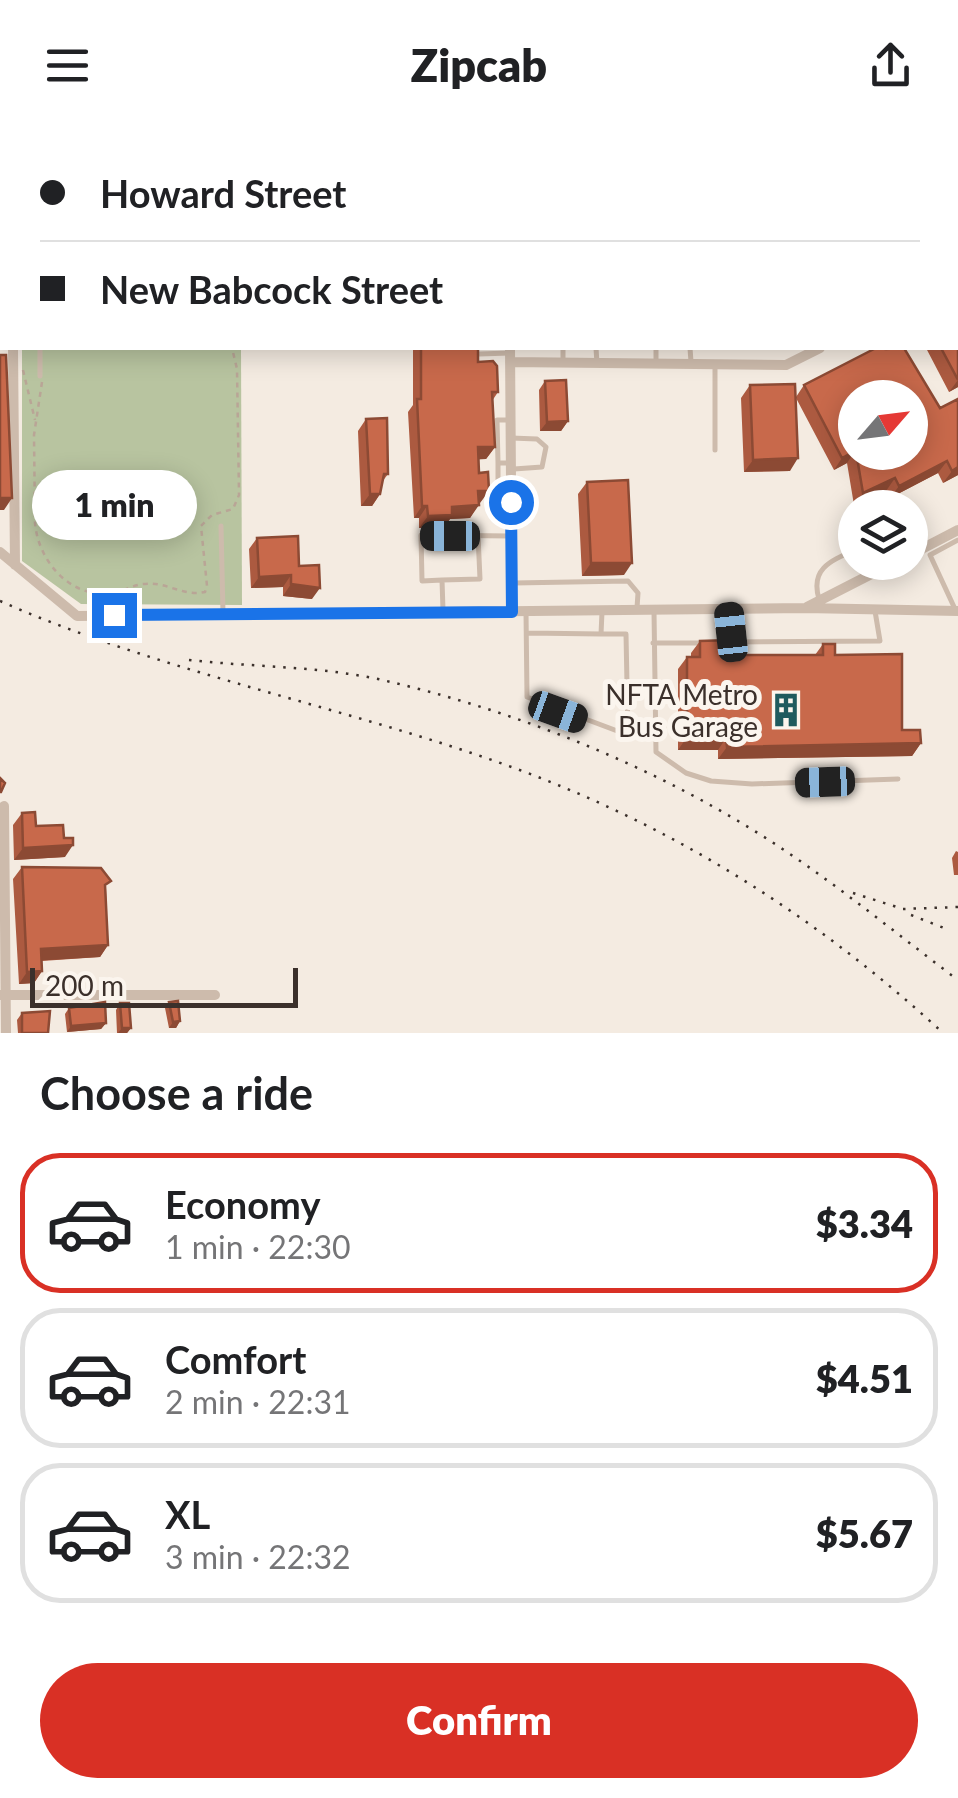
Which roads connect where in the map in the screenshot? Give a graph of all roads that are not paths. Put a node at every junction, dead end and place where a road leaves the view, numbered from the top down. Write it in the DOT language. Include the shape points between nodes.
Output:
graph roads {
  1 [pos="13,350"];
  2 [pos="40,350"];
  3 [pos="562,350"];
  4 [pos="596,350"];
  5 [pos="656,350"];
  6 [pos="690,350"];
  7 [pos="816,350"];
  8 [pos="479,354"];
  9 [pos="510,354"];
  10 [pos="562,363"];
  11 [pos="597,364"];
  12 [pos="656,364"];
  13 [pos="691,365"];
  14 [pos="715,365"];
  15 [pos="40,376"];
  16 [pos="510,420"];
  17 [pos="510,438"];
  18 [pos="715,450"];
  19 [pos="498,463"];
  20 [pos="511,466"];
  21 [pos="498,500"];
  22 [pos="221,526"];
  23 [pos="958,530"];
  24 [pos="478,535"];
  25 [pos="511,536"];
  26 [pos="958,540"];
  27 [pos="928,550"];
  28 [pos="928,551"];
  29 [pos="0,552"];
  30 [pos="928,553"];
  31 [pos="838,557"];
  32 [pos="15,565"];
  33 [pos="442,580"];
  34 [pos="859,580"];
  35 [pos="512,583"];
  36 [pos="820,600"];
  37 [pos="805,608"];
  38 [pos="728,610"];
  39 [pos="875,610"];
  40 [pos="602,611"];
  41 [pos="637,611"];
  42 [pos="654,611"];
  43 [pos="957,611"];
  44 [pos="444,612"];
  45 [pos="512,612"];
  46 [pos="526,612"];
  47 [pos="223,614"];
  48 [pos="528,633"];
  49 [pos="601,634"];
  50 [pos="732,642"];
  51 [pos="653,643"];
  52 [pos="898,779"];
  53 [pos="4,806"];
  54 [pos="2,871"];
  55 [pos="3,995"];
  56 [pos="214,995"];
  57 [pos="6,1033"];
  1 -- 32 [label="street"];
  2 -- 15 [label="lane"];
  3 -- 10 [label="lane"];
  4 -- 11 [label="lane"];
  5 -- 12 [label="lane"];
  6 -- 13 [label="lane"];
  7 -- 14 [label="street" via="786,365"];
  8 -- 9 [label="lane"];
  9 -- 10 [label="street"];
  9 -- 16 [label="street"];
  10 -- 11 [label="street"];
  11 -- 12 [label="street"];
  12 -- 13 [label="street"];
  13 -- 14 [label="street"];
  14 -- 18 [label="lane"];
  16 -- 17 [label="street"];
  16 -- 19 [label="lane" via="497,420"];
  17 -- 20 [label="street"];
  17 -- 20 [label="lane" via="537,439 546,447 542,466"];
  19 -- 20 [label="lane"];
  19 -- 21 [label="lane"];
  20 -- 25 [label="street"];
  22 -- 47 [label="lane"];
  23 -- 27 [label="street"];
  24 -- 25 [label="lane"];
  24 -- 33 [label="lane" via="480,579"];
  24 -- 33 [label="lane" via="421,536 422,580"];
  25 -- 35 [label="street"];
  26 -- 28 [label="lane"];
  29 -- 32 [label="street"];
  30 -- 43 [label="lane"];
  31 -- 36 [label="lane" via="815,580"];
  32 -- 47 [label="street" via="77,616"];
  33 -- 44 [label="lane"];
  34 -- 36 [label="street"];
  35 -- 41 [label="lane" via="628,581 638,594"];
  35 -- 45 [label="street"];
  36 -- 37 [label="street"];
  37 -- 38 [label="street"];
  37 -- 39 [label="street"];
  38 -- 42 [label="street"];
  38 -- 50 [label="lane"];
  39 -- 43 [label="street"];
  39 -- 50 [label="lane" via="880,641"];
  40 -- 41 [label="street"];
  40 -- 46 [label="street"];
  40 -- 49 [label="lane"];
  41 -- 42 [label="street"];
  42 -- 51 [label="lane"];
  44 -- 45 [label="street"];
  44 -- 47 [label="street"];
  45 -- 46 [label="street"];
  46 -- 48 [label="lane"];
  48 -- 49 [label="lane"];
  48 -- 49 [label="lane" via="527,697 628,735 626,634"];
  50 -- 51 [label="lane"];
  51 -- 52 [label="lane" via="656,752 686,774 752,784"];
  53 -- 54 [label="street"];
  54 -- 55 [label="street"];
  55 -- 56 [label="street"];
  55 -- 57 [label="street"];
}
